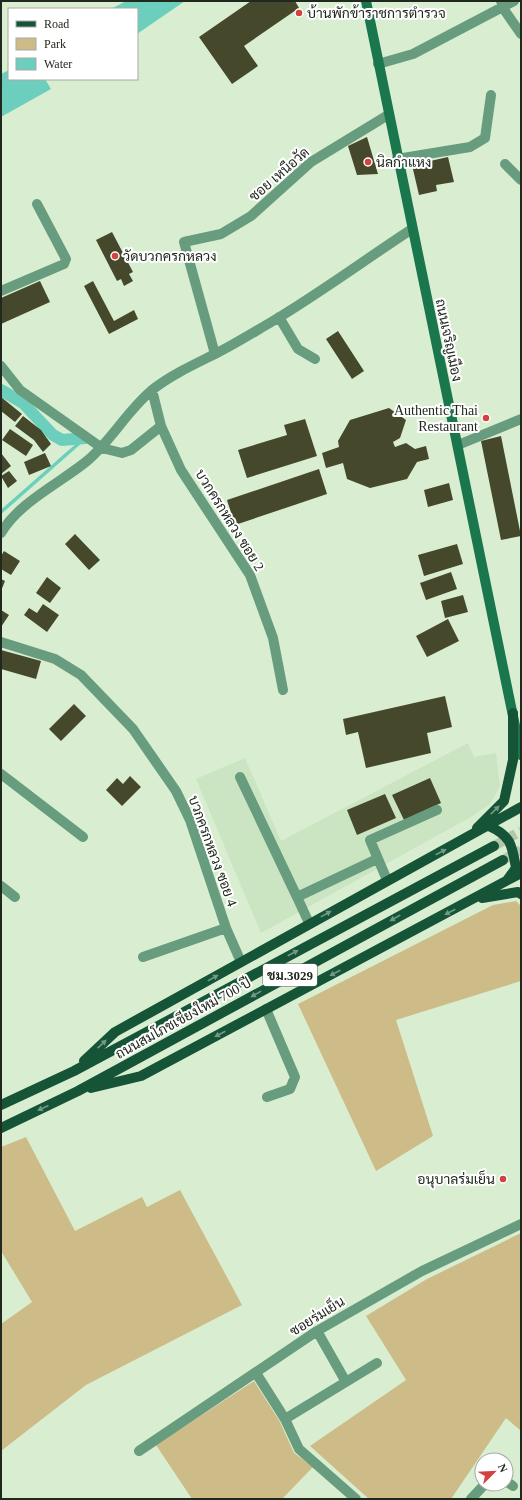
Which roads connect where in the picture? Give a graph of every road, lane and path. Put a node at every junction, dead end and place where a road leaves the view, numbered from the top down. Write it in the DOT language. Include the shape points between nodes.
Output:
graph roads {
  1 [pos="366,1"];
  2 [pos="514,1"];
  3 [pos="502,5"];
  4 [pos="521,34"];
  5 [pos="378,64"];
  6 [pos="491,95"];
  7 [pos="388,115"];
  8 [pos="397,159"];
  9 [pos="505,164"];
  10 [pos="521,180"];
  11 [pos="37,204"];
  12 [pos="412,229"];
  13 [pos="1,291"];
  14 [pos="279,317"];
  15 [pos="215,354"];
  16 [pos="315,358"];
  17 [pos="1,366"];
  18 [pos="152,390"];
  19 [pos="521,419"];
  20 [pos="161,426"];
  21 [pos="458,445"];
  22 [pos="102,448"];
  23 [pos="1,533"];
  24 [pos="1,642"];
  25 [pos="284,690"];
  26 [pos="513,713"];
  27 [pos="521,727"];
  28 [pos="521,755"];
  29 [pos="1,774"];
  30 [pos="240,777"];
  31 [pos="521,807"];
  32 [pos="437,810"];
  33 [pos="488,826"];
  34 [pos="83,837"];
  35 [pos="467,838"];
  36 [pos="494,846"];
  37 [pos="377,859"];
  38 [pos="503,860"];
  39 [pos="521,873"];
  40 [pos="387,880"];
  41 [pos="507,882"];
  42 [pos="1,886"];
  43 [pos="521,894"];
  44 [pos="15,897"];
  45 [pos="297,897"];
  46 [pos="473,900"];
  47 [pos="309,923"];
  48 [pos="226,928"];
  49 [pos="143,958"];
  50 [pos="241,962"];
  51 [pos="266,1010"];
  52 [pos="74,1071"];
  53 [pos="78,1091"];
  54 [pos="267,1097"];
  55 [pos="1,1105"];
  56 [pos="1,1128"];
  57 [pos="521,1224"];
  58 [pos="317,1331"];
  59 [pos="377,1363"];
  60 [pos="256,1373"];
  61 [pos="346,1382"];
  62 [pos="285,1419"];
  63 [pos="139,1451"];
  64 [pos="356,1499"];
  1 -- 5 [label="main road, ถนนเจริญเมือง"];
  2 -- 3 [label="street"];
  3 -- 4 [label="street"];
  3 -- 5 [label="street" via="413,54"];
  5 -- 7 [label="main road, ถนนเจริญเมือง"];
  6 -- 8 [label="street" via="485,138 470,148"];
  7 -- 8 [label="main road, ถนนเจริญเมือง"];
  7 -- 15 [label="street, ซอย เหนือวัด" via="311,162 252,216 221,234 184,242"];
  8 -- 12 [label="main road, ถนนเจริญเมือง"];
  9 -- 10 [label="street"];
  11 -- 13 [label="street" via="66,258 64,264"];
  12 -- 14 [label="street"];
  12 -- 21 [label="main road, ถนนเจริญเมือง"];
  14 -- 15 [label="street"];
  14 -- 16 [label="street" via="298,349"];
  15 -- 18 [label="street" via="186,367"];
  17 -- 22 [label="street" via="20,390"];
  18 -- 20 [label="street, บวกครกหลวง ซอย 2"];
  18 -- 22 [label="street" via="126,416"];
  19 -- 21 [label="street"];
  20 -- 22 [label="street" via="131,450 122,453"];
  20 -- 25 [label="street, บวกครกหลวง ซอย 2" via="181,470 250,576 273,638"];
  21 -- 26 [label="main road, ถนนเจริญเมือง"];
  22 -- 23 [label="street" via="25,505"];
  24 -- 48 [label="street, บวกครกหลวง ซอย 4" via="55,659 81,675 133,729 176,790 190,820"];
  26 -- 27 [label="main road"];
  26 -- 28 [label="main road, ถนนเจริญเมือง"];
  35 -- 26 [label="main road, one-way" via="504,801 513,760"];
  29 -- 34 [label="street"];
  30 -- 45 [label="street"];
  31 -- 33 [label="main road"];
  32 -- 37 [label="street" via="370,840"];
  33 -- 35 [label="main road"];
  33 -- 41 [label="main road" via="500,831 512,845 516,868"];
  40 -- 35 [label="main road, one-way"];
  52 -- 36 [label="main road, ถนนสมโภชเชียงใหม่ 700 ปี / ชม.3029, one-way"];
  37 -- 40 [label="street"];
  37 -- 45 [label="street"];
  38 -- 53 [label="main road, ถนนสมโภชเชียงใหม่ 700 ปี / ชม.3029, one-way"];
  39 -- 41 [label="main road"];
  47 -- 40 [label="main road, one-way"];
  41 -- 46 [label="main road"];
  42 -- 44 [label="street"];
  43 -- 46 [label="main road" via="518,892"];
  45 -- 47 [label="street"];
  46 -- 51 [label="main road, one-way"];
  47 -- 50 [label="main road"];
  48 -- 49 [label="street"];
  48 -- 50 [label="street, บวกครกหลวง ซอย 4"];
  52 -- 50 [label="main road, one-way" via="115,1032"];
  51 -- 53 [label="main road, one-way" via="141,1076"];
  51 -- 54 [label="street" via="295,1077 290,1089"];
  52 -- 55 [label="main road, ถนนสมโภชเชียงใหม่ 700 ปี / ชม.3029"];
  53 -- 56 [label="main road, ถนนสมโภชเชียงใหม่ 700 ปี / ชม.3029, one-way"];
  57 -- 58 [label="street, ซอยร่มเย็น" via="422,1272"];
  58 -- 60 [label="street, ซอยร่มเย็น"];
  58 -- 61 [label="street"];
  59 -- 61 [label="street"];
  60 -- 62 [label="street"];
  60 -- 63 [label="street, ซอยร่มเย็น"];
  61 -- 62 [label="street"];
  62 -- 64 [label="street" via="299,1448"];
}
